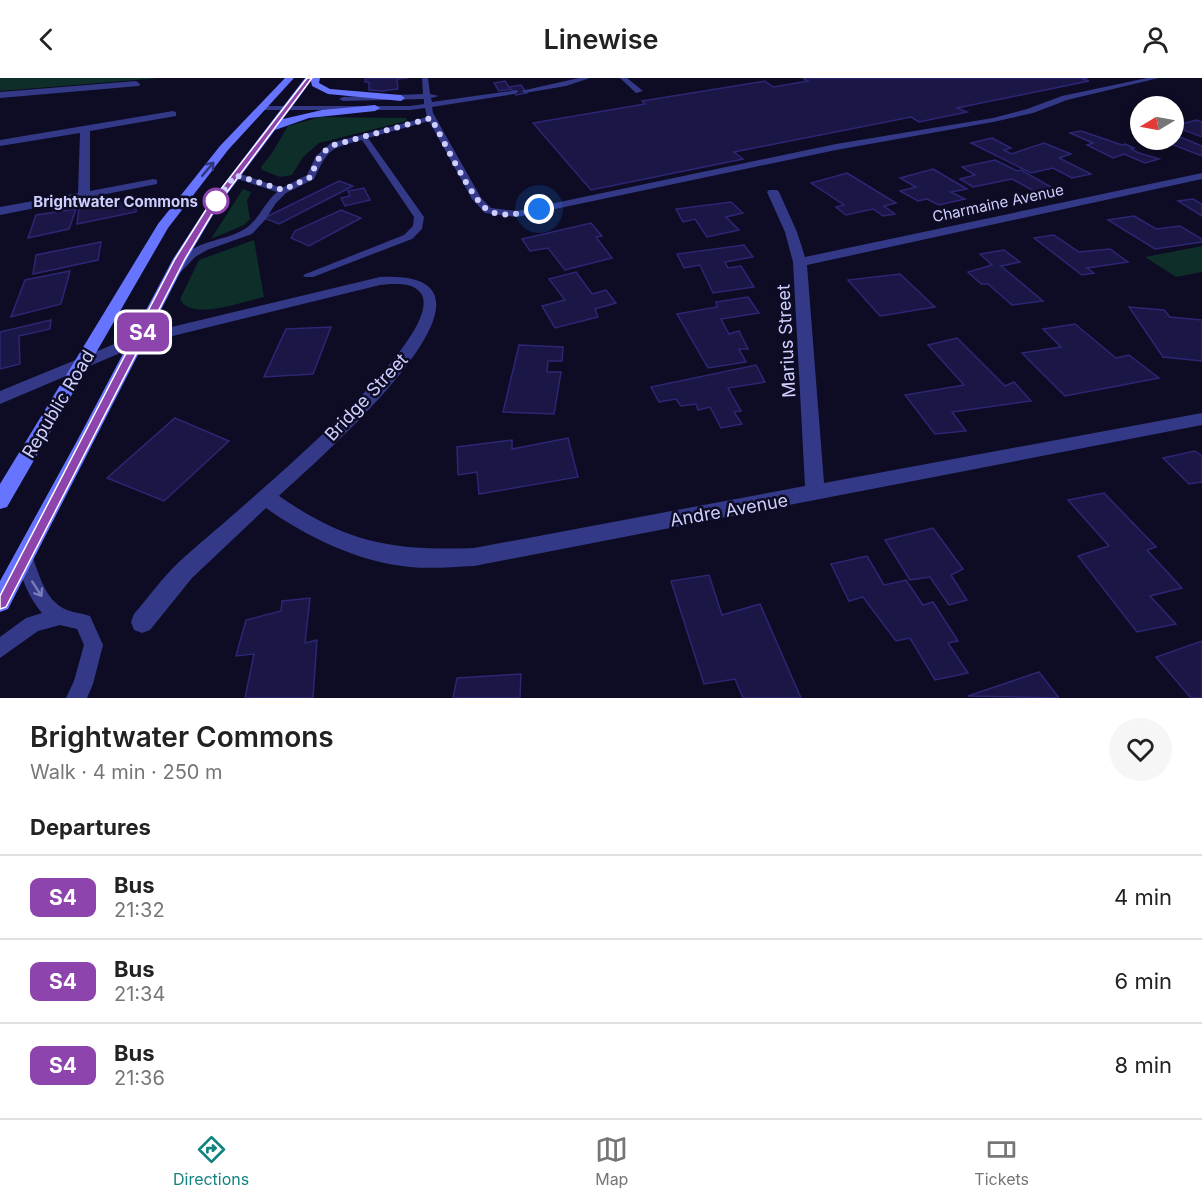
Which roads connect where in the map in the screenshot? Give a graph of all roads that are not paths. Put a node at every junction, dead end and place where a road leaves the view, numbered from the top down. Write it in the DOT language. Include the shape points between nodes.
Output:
graph roads {
  1 [pos="290,78"];
  2 [pos="309,78"];
  3 [pos="316,78"];
  4 [pos="425,78"];
  5 [pos="560,78"];
  6 [pos="587,78"];
  7 [pos="623,78"];
  8 [pos="1156,78"];
  9 [pos="136,84"];
  10 [pos="507,85"];
  11 [pos="496,86"];
  12 [pos="525,90"];
  13 [pos="639,91"];
  14 [pos="514,92"];
  15 [pos="0,95"];
  16 [pos="292,99"];
  17 [pos="401,99"];
  18 [pos="428,101"];
  19 [pos="265,104"];
  20 [pos="285,108"];
  21 [pos="375,108"];
  22 [pos="173,114"];
  23 [pos="431,118"];
  24 [pos="85,129"];
  25 [pos="268,130"];
  26 [pos="363,136"];
  27 [pos="0,143"];
  28 [pos="235,175"];
  29 [pos="1202,176"];
  30 [pos="153,182"];
  31 [pos="283,190"];
  32 [pos="772,192"];
  33 [pos="84,195"];
  34 [pos="5,210"];
  35 [pos="800,262"];
  36 [pos="309,275"];
  37 [pos="171,276"];
  38 [pos="139,339"];
  39 [pos="82,365"];
  40 [pos="0,398"];
  41 [pos="1202,419"];
  42 [pos="815,494"];
  43 [pos="265,497"];
  44 [pos="0,501"];
  45 [pos="24,556"];
  46 [pos="0,602"];
  47 [pos="61,616"];
  48 [pos="142,622"];
  49 [pos="0,649"];
  50 [pos="76,698"];
  1 -- 19 [label="main road, Republic Road"];
  2 -- 16 [label="main road"];
  3 -- 17 [label="main road" via="318,88 328,91"];
  4 -- 18 [label="lane"];
  5 -- 10 [label="lane"];
  6 -- 12 [label="lane"];
  7 -- 13 [label="lane"];
  8 -- 23 [label="lane" via="1065,98 993,120 836,147 517,214 488,211 477,199"];
  9 -- 15 [label="street"];
  11 -- 18 [label="lane"];
  14 -- 18 [label="lane"];
  16 -- 17 [label="lane"];
  16 -- 19 [label="lane"];
  16 -- 20 [label="main road"];
  17 -- 18 [label="lane"];
  18 -- 21 [label="lane"];
  18 -- 23 [label="lane"];
  19 -- 20 [label="lane"];
  39 -- 19 [label="main road, Republic Road, one-way" via="162,227"];
  20 -- 21 [label="lane"];
  20 -- 25 [label="main road"];
  21 -- 25 [label="main road" via="298,117"];
  22 -- 24 [label="street"];
  23 -- 26 [label="lane"];
  24 -- 27 [label="street"];
  24 -- 33 [label="street"];
  25 -- 28 [label="main road"];
  26 -- 31 [label="lane" via="325,150 316,160 311,177"];
  26 -- 36 [label="lane" via="418,217 417,231"];
  28 -- 31 [label="lane"];
  28 -- 37 [label="main road"];
  29 -- 35 [label="street, Charmaine Avenue"];
  30 -- 33 [label="street"];
  31 -- 37 [label="lane" via="249,232 197,252"];
  32 -- 35 [label="street, Marius Street"];
  33 -- 34 [label="street"];
  35 -- 42 [label="street, Marius Street"];
  37 -- 38 [label="main road"];
  38 -- 39 [label="street, Bridge Street"];
  38 -- 43 [label="street, Bridge Street" via="380,281 419,284 429,295 426,324 402,361 346,423"];
  38 -- 45 [label="main road"];
  39 -- 40 [label="street, Bridge Street"];
  39 -- 44 [label="main road, Republic Road"];
  41 -- 42 [label="street, Andre Avenue"];
  42 -- 43 [label="street, Andre Avenue" via="474,557 427,559 388,555 351,544 292,517"];
  43 -- 48 [label="street, Bridge Street" via="184,571"];
  45 -- 46 [label="main road"];
  45 -- 47 [label="lane, one-way" via="32,583"];
  47 -- 49 [label="lane" via="33,624"];
  47 -- 50 [label="lane" via="83,622 93,645"];
}
